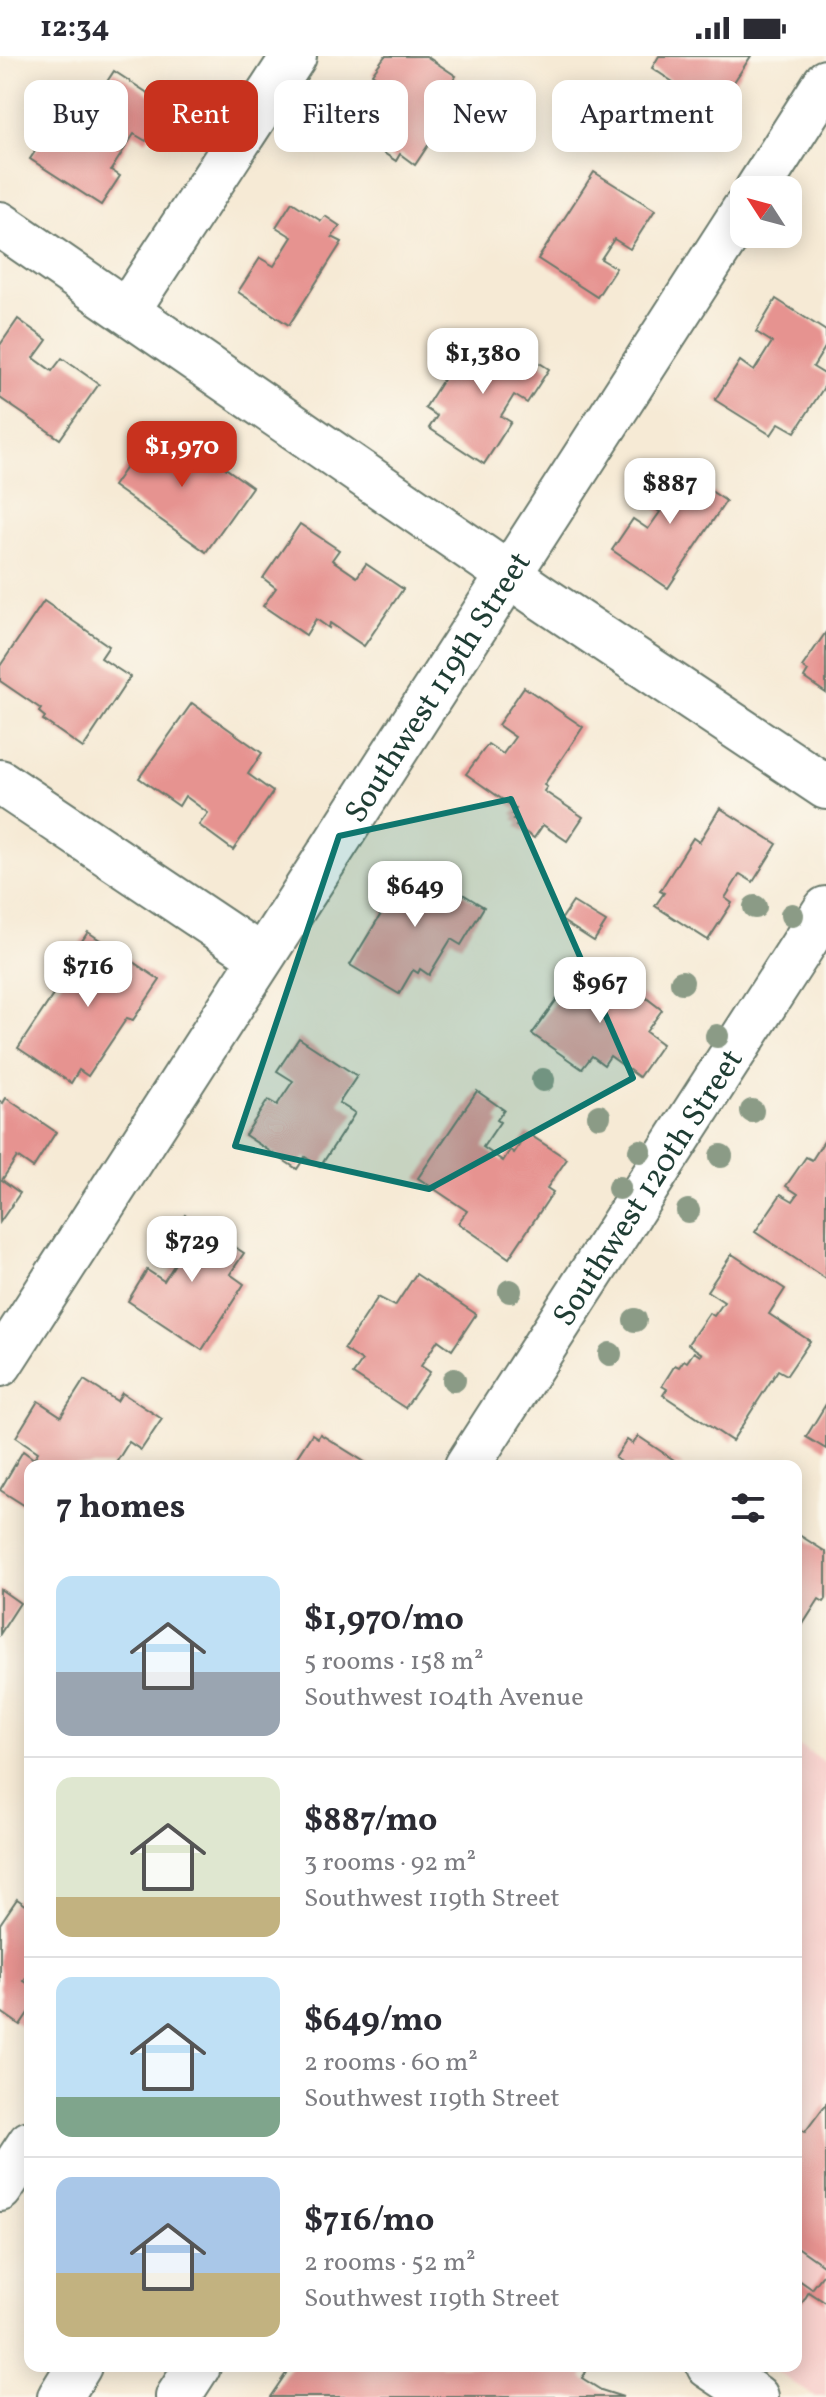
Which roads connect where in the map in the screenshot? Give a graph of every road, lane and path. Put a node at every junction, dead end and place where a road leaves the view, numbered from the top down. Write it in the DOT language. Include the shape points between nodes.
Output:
graph roads {
  1 [pos="294,56"];
  2 [pos="826,82"];
  3 [pos="766,176"];
  4 [pos="0,224"];
  5 [pos="730,232"];
  6 [pos="127,311"];
  7 [pos="509,575"];
  8 [pos="0,782"];
  9 [pos="826,787"];
  10 [pos="826,909"];
  11 [pos="261,957"];
  12 [pos="0,1364"];
  13 [pos="471,1460"];
  14 [pos="24,2152"];
  15 [pos="0,2189"];
  16 [pos="75,2372"];
  17 [pos="194,2372"];
  18 [pos="60,2397"];
  19 [pos="178,2397"];
  1 -- 6 [label="street"];
  2 -- 3 [label="street"];
  4 -- 6 [label="street"];
  5 -- 7 [label="street, Southwest 119th Street"];
  6 -- 7 [label="street"];
  7 -- 9 [label="street"];
  7 -- 11 [label="street, Southwest 119th Street"];
  8 -- 11 [label="street"];
  10 -- 13 [label="street, Southwest 120th Street"];
  11 -- 12 [label="street, Southwest 119th Street"];
  14 -- 15 [label="street"];
  16 -- 18 [label="street"];
  17 -- 19 [label="street"];
}
